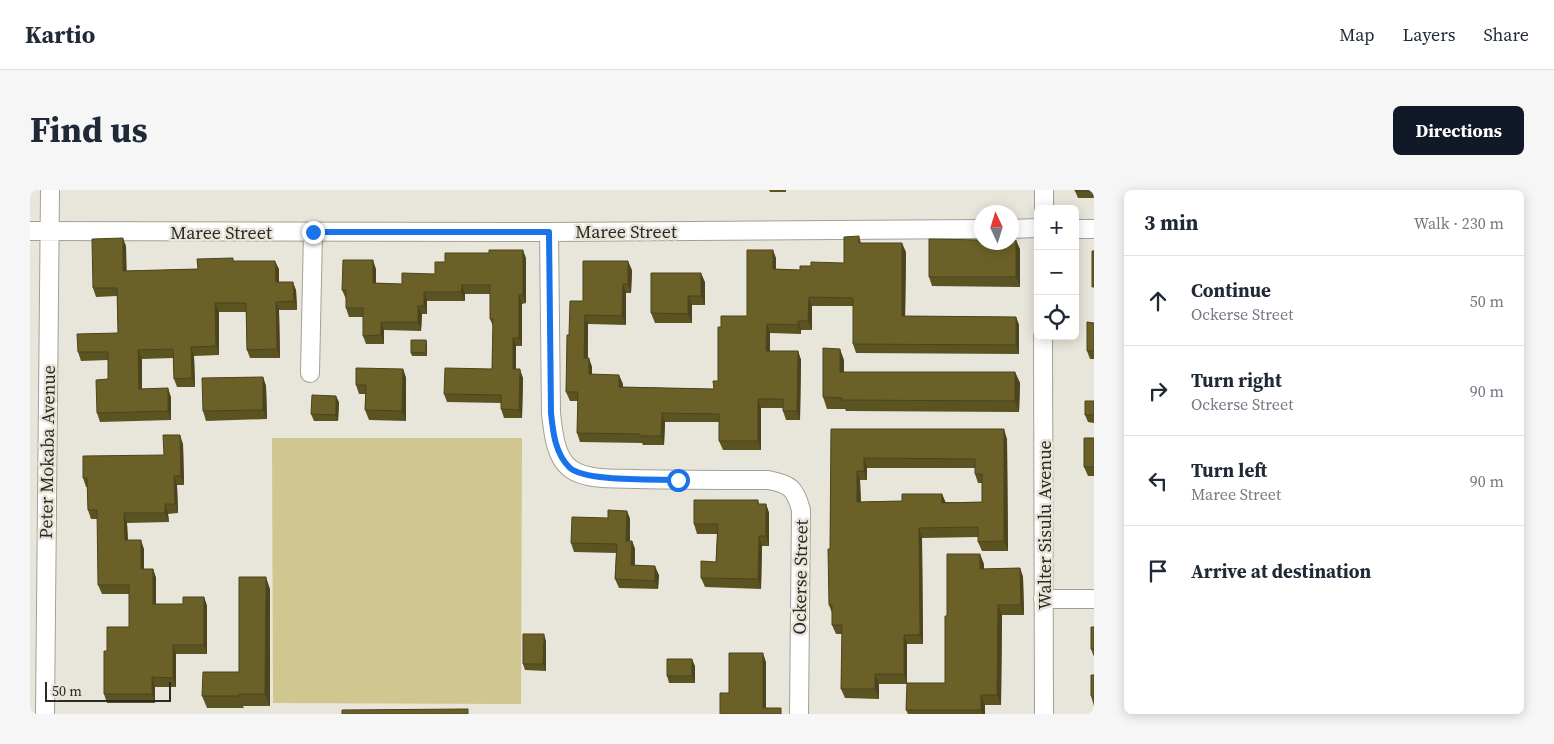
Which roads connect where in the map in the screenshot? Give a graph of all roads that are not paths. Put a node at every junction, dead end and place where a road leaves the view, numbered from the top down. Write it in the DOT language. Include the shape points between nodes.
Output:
graph roads {
  1 [pos="50,190"];
  2 [pos="1044,190"];
  3 [pos="1044,205"];
  4 [pos="1034,228"];
  5 [pos="974,229"];
  6 [pos="1019,229"];
  7 [pos="1079,229"];
  8 [pos="1094,229"];
  9 [pos="30,231"];
  10 [pos="50,232"];
  11 [pos="313,232"];
  12 [pos="549,232"];
  13 [pos="1043,340"];
  14 [pos="310,373"];
  15 [pos="1043,599"];
  16 [pos="1094,599"];
  17 [pos="45,714"];
  18 [pos="799,714"];
  19 [pos="1044,714"];
  1 -- 10 [label="street, Peter Mokaba Avenue"];
  2 -- 3 [label="street"];
  4 -- 6 [label="street"];
  5 -- 12 [label="street, Maree Street"];
  7 -- 8 [label="street"];
  9 -- 10 [label="street, Maree Street"];
  10 -- 11 [label="street, Maree Street"];
  10 -- 17 [label="street, Peter Mokaba Avenue"];
  11 -- 12 [label="street, Maree Street"];
  11 -- 14 [label="street"];
  12 -- 18 [label="street, Ockerse Street" via="551,413 554,436 570,469 592,477 768,480 789,486 795,492 801,510"];
  13 -- 15 [label="street, Walter Sisulu Avenue"];
  15 -- 16 [label="street"];
  15 -- 19 [label="street, Walter Sisulu Avenue"];
}
